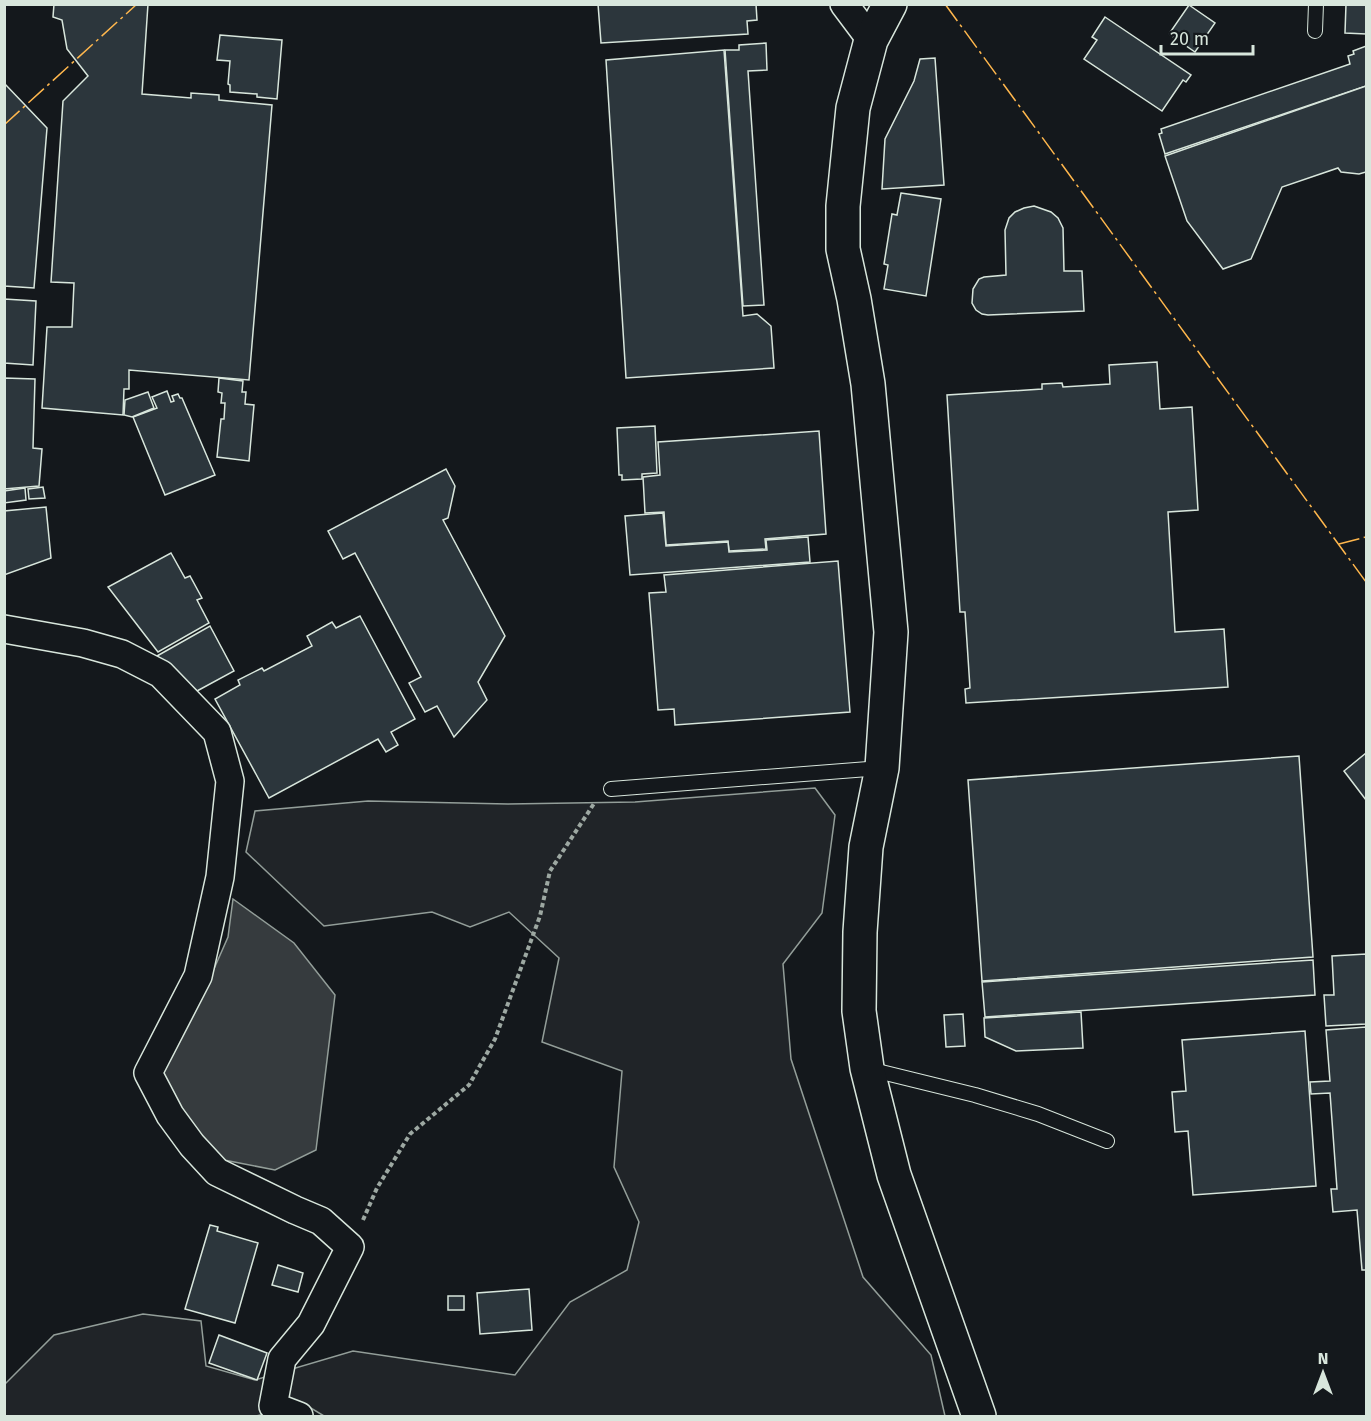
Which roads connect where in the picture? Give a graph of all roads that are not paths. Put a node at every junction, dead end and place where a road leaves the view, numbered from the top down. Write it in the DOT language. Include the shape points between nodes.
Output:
graph roads {
  1 [pos="844,4"];
  2 [pos="890,4"];
  3 [pos="1316,4"];
  4 [pos="1315,31"];
  5 [pos="871,40"];
  6 [pos="4,629"];
  7 [pos="882,768"];
  8 [pos="611,789"];
  9 [pos="867,1068"];
  10 [pos="1107,1141"];
  11 [pos="299,1416"];
  12 [pos="979,1416"];
  1 -- 5 [label="street"];
  2 -- 5 [label="street"];
  3 -- 4 [label="lane"];
  5 -- 7 [label="street" via="853,108 845,176 843,249 868,384 891,633"];
  6 -- 11 [label="street" via="122,654 161,674 218,732 230,781 220,877 198,976 148,1073 170,1115 217,1172 321,1221 350,1247 311,1324 282,1359 273,1406"];
  7 -- 8 [label="lane"];
  7 -- 9 [label="street" via="866,847 860,932 859,1011"];
  9 -- 10 [label="lane" via="1038,1114"];
  9 -- 12 [label="street" via="894,1175"];
}
